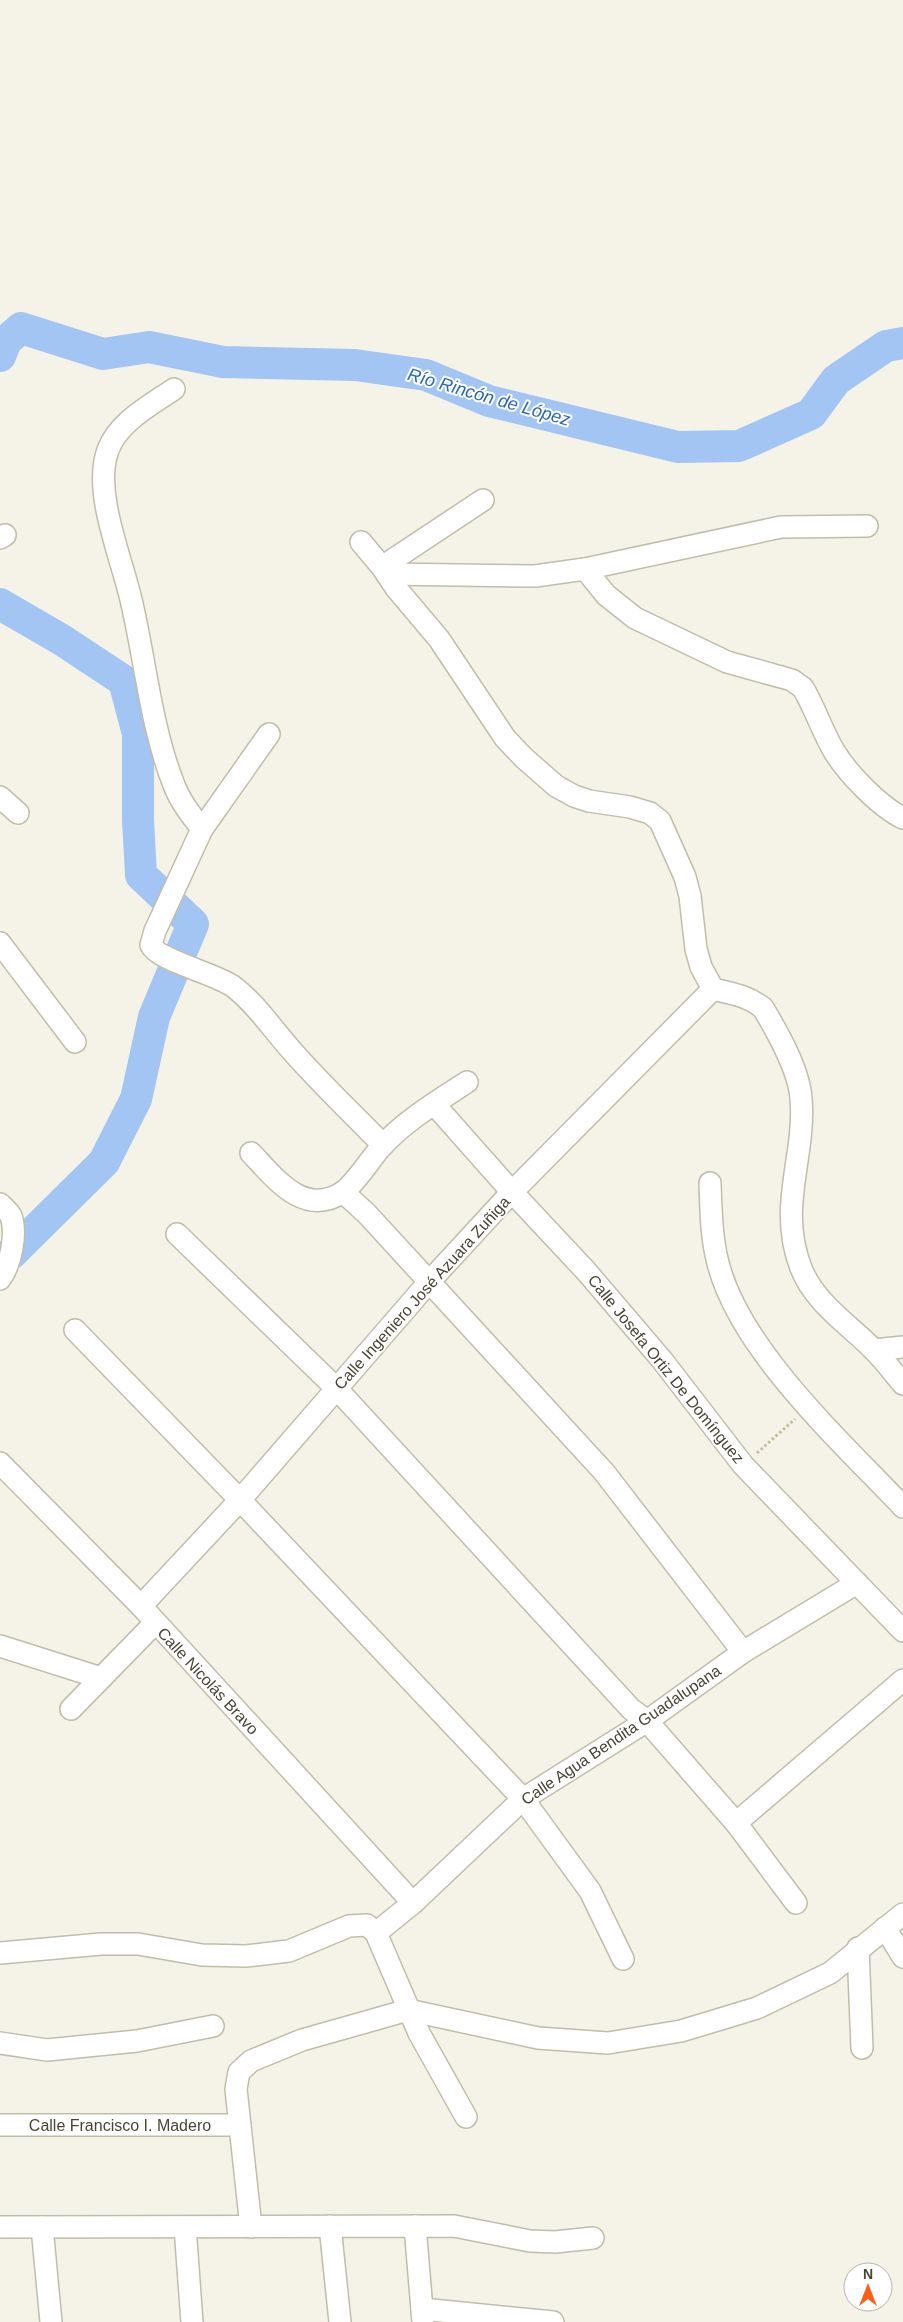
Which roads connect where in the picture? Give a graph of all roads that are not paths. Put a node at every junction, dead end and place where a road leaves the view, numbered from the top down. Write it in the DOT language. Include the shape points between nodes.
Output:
graph roads {
  1 [pos="174,389"];
  2 [pos="483,500"];
  3 [pos="867,526"];
  4 [pos="361,542"];
  5 [pos="584,569"];
  6 [pos="384,570"];
  7 [pos="269,734"];
  8 [pos="0,797"];
  9 [pos="18,813"];
  10 [pos="903,818"];
  11 [pos="202,829"];
  12 [pos="0,943"];
  13 [pos="713,989"];
  14 [pos="75,1042"];
  15 [pos="467,1082"];
  16 [pos="434,1104"];
  17 [pos="383,1145"];
  18 [pos="251,1153"];
  19 [pos="710,1183"];
  20 [pos="343,1192"];
  21 [pos="512,1192"];
  22 [pos="0,1204"];
  23 [pos="176,1234"];
  24 [pos="0,1279"];
  25 [pos="430,1282"];
  26 [pos="75,1330"];
  27 [pos="903,1347"];
  28 [pos="874,1350"];
  29 [pos="903,1384"];
  30 [pos="336,1388"];
  31 [pos="0,1463"];
  32 [pos="240,1500"];
  33 [pos="903,1507"];
  34 [pos="857,1583"];
  35 [pos="141,1606"];
  36 [pos="155,1623"];
  37 [pos="903,1631"];
  38 [pos="0,1646"];
  39 [pos="743,1652"];
  40 [pos="101,1678"];
  41 [pos="903,1680"];
  42 [pos="70,1709"];
  43 [pos="647,1720"];
  44 [pos="522,1799"];
  45 [pos="736,1823"];
  46 [pos="413,1903"];
  47 [pos="796,1904"];
  48 [pos="903,1914"];
  49 [pos="885,1928"];
  50 [pos="376,1933"];
  51 [pos="858,1948"];
  52 [pos="0,1953"];
  53 [pos="903,1957"];
  54 [pos="623,1959"];
  55 [pos="408,2010"];
  56 [pos="213,2026"];
  57 [pos="0,2043"];
  58 [pos="862,2048"];
  59 [pos="466,2116"];
  60 [pos="0,2125"];
  61 [pos="240,2125"];
  62 [pos="330,2226"];
  63 [pos="415,2226"];
  64 [pos="0,2227"];
  65 [pos="42,2227"];
  66 [pos="185,2227"];
  67 [pos="251,2227"];
  68 [pos="593,2238"];
  69 [pos="422,2315"];
  70 [pos="51,2322"];
  71 [pos="192,2322"];
  72 [pos="340,2322"];
  73 [pos="553,2322"];
  1 -- 11 [label="street" via="130,421 108,449 103,470 112,531 132,605 159,741 179,798"];
  2 -- 6 [label="street"];
  3 -- 5 [label="street" via="781,527"];
  4 -- 6 [label="street"];
  5 -- 6 [label="street" via="535,576"];
  5 -- 10 [label="street" via="606,595 635,618 727,662 792,680 804,688 827,738 846,768"];
  6 -- 13 [label="street" via="439,639 505,738 524,758 556,786 574,796 630,807 650,813 660,821 685,877 696,949"];
  7 -- 11 [label="street"];
  8 -- 9 [label="street"];
  11 -- 17 [label="street" via="155,931 153,949 236,988"];
  12 -- 14 [label="street"];
  13 -- 21 [label="street, Calle Ingeniero José Azuara Zuñiga"];
  13 -- 28 [label="street" via="744,997 762,1008 795,1072 802,1114 791,1195 790,1220 795,1252 811,1288"];
  15 -- 16 [label="street"];
  16 -- 17 [label="street"];
  16 -- 21 [label="street, Calle Josefa Ortiz De Domínguez"];
  17 -- 20 [label="street"];
  18 -- 20 [label="street" via="295,1196 314,1200"];
  19 -- 33 [label="street" via="716,1260 729,1293 760,1348 808,1407"];
  20 -- 25 [label="street"];
  21 -- 25 [label="street, Calle Ingeniero José Azuara Zuñiga"];
  21 -- 34 [label="street, Calle Josefa Ortiz De Domínguez" via="586,1271 655,1352 744,1465"];
  22 -- 24 [label="street" via="10,1215 12,1244 8,1269"];
  23 -- 30 [label="street"];
  25 -- 30 [label="street, Calle Ingeniero José Azuara Zuñiga"];
  25 -- 39 [label="street" via="604,1472"];
  26 -- 32 [label="street"];
  27 -- 28 [label="street"];
  28 -- 29 [label="street"];
  30 -- 32 [label="street, Calle Ingeniero José Azuara Zuñiga"];
  30 -- 43 [label="street" via="631,1709"];
  31 -- 35 [label="street, Calle Nicolás Bravo"];
  32 -- 35 [label="street, Calle Ingeniero José Azuara Zuñiga"];
  32 -- 44 [label="street"];
  34 -- 37 [label="street, Calle Josefa Ortiz De Domínguez"];
  34 -- 39 [label="street, Calle Agua Bendita Guadalupana"];
  35 -- 36 [label="street, Calle Nicolás Bravo"];
  36 -- 40 [label="street"];
  36 -- 46 [label="street, Calle Nicolás Bravo"];
  38 -- 40 [label="street"];
  39 -- 43 [label="street, Calle Agua Bendita Guadalupana"];
  40 -- 42 [label="street"];
  41 -- 45 [label="street"];
  43 -- 44 [label="street, Calle Agua Bendita Guadalupana"];
  43 -- 45 [label="street"];
  44 -- 46 [label="street, Calle Agua Bendita Guadalupana"];
  44 -- 54 [label="street" via="590,1891"];
  45 -- 47 [label="street"];
  46 -- 50 [label="street, Calle Agua Bendita Guadalupana"];
  48 -- 49 [label="street"];
  49 -- 51 [label="street"];
  49 -- 53 [label="street"];
  50 -- 52 [label="street" via="367,1925 349,1926 289,1951 246,1956 202,1955 138,1944"];
  50 -- 55 [label="street"];
  51 -- 55 [label="street" via="830,1973 757,2008 681,2031 608,2044 538,2038"];
  51 -- 58 [label="street"];
  55 -- 59 [label="street"];
  55 -- 61 [label="street" via="302,2040 251,2060 239,2072 236,2089"];
  56 -- 57 [label="street" via="137,2041 47,2050"];
  60 -- 61 [label="street, Calle Francisco I. Madero"];
  61 -- 67 [label="street"];
  62 -- 63 [label="street"];
  62 -- 67 [label="street"];
  62 -- 72 [label="street"];
  63 -- 68 [label="street" via="454,2226 530,2241"];
  63 -- 69 [label="street"];
  64 -- 65 [label="street"];
  65 -- 66 [label="street"];
  65 -- 70 [label="street"];
  66 -- 67 [label="street"];
  66 -- 71 [label="street"];
  69 -- 73 [label="street"];
}
